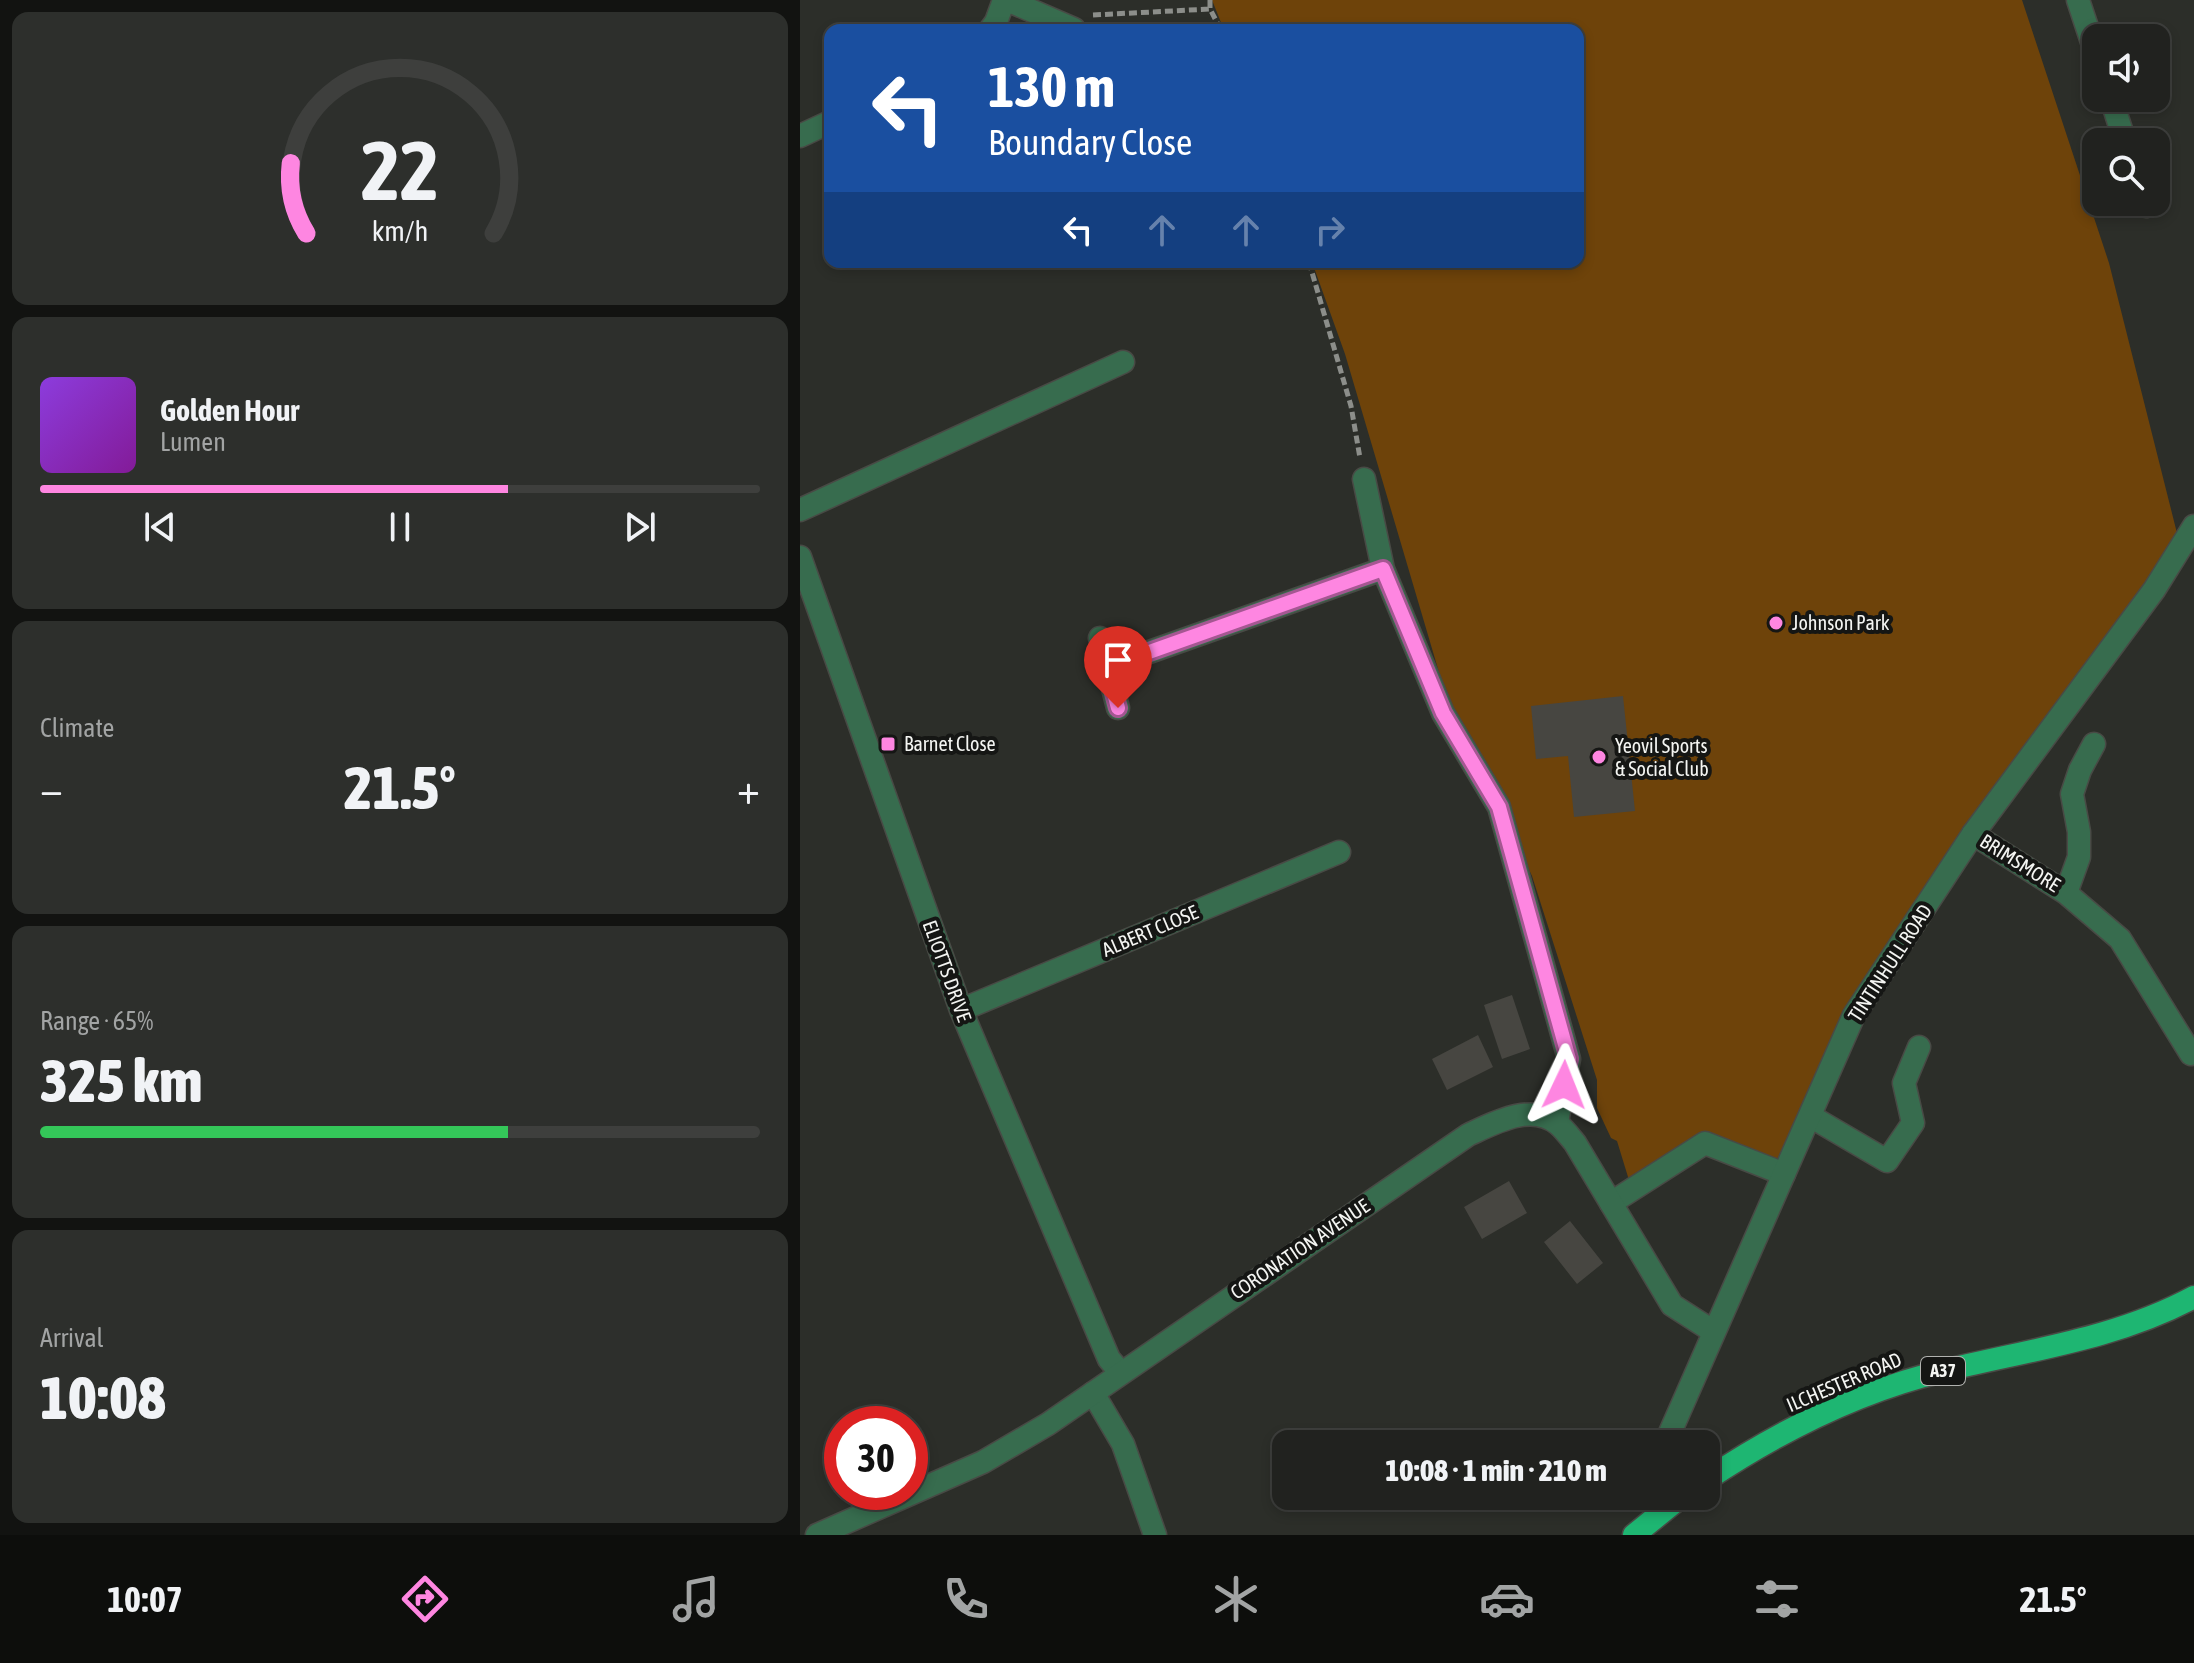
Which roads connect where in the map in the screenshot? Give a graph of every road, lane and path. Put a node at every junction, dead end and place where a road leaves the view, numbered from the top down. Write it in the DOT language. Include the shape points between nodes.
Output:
graph roads {
  1 [pos="1006,0"];
  2 [pos="1210,0"];
  3 [pos="2078,0"];
  4 [pos="1210,9"];
  5 [pos="993,24"];
  6 [pos="1062,24"];
  7 [pos="1079,24"];
  8 [pos="1218,24"];
  9 [pos="2086,24"];
  10 [pos="824,125"];
  11 [pos="800,136"];
  12 [pos="1311,268"];
  13 [pos="1123,362"];
  14 [pos="1364,479"];
  15 [pos="800,510"];
  16 [pos="2194,526"];
  17 [pos="800,557"];
  18 [pos="1383,569"];
  19 [pos="1100,638"];
  20 [pos="1107,667"];
  21 [pos="1118,708"];
  22 [pos="2094,744"];
  23 [pos="1973,834"];
  24 [pos="1339,852"];
  25 [pos="2066,893"];
  26 [pos="961,1010"];
  27 [pos="1919,1047"];
  28 [pos="2191,1054"];
  29 [pos="1810,1116"];
  30 [pos="1557,1122"];
  31 [pos="1784,1174"];
  32 [pos="1611,1203"];
  33 [pos="2194,1297"];
  34 [pos="1714,1332"];
  35 [pos="1121,1373"];
  36 [pos="1093,1393"];
  37 [pos="1671,1430"];
  38 [pos="1720,1471"];
  39 [pos="1654,1510"];
  40 [pos="817,1535"];
  41 [pos="1155,1535"];
  42 [pos="1634,1535"];
  1 -- 5 [label="street"];
  1 -- 6 [label="street"];
  2 -- 4 [label="path"];
  3 -- 9 [label="street"];
  4 -- 7 [label="path" via="1089,15"];
  4 -- 8 [label="path"];
  10 -- 11 [label="street"];
  12 -- 14 [label="path" via="1351,406"];
  13 -- 15 [label="street"];
  14 -- 18 [label="street"];
  16 -- 23 [label="street, TINTINHULL ROAD" via="2154,590"];
  17 -- 26 [label="street, ELIOTTS DRIVE"];
  18 -- 20 [label="street"];
  18 -- 30 [label="street" via="1443,713 1499,807 1569,1059"];
  19 -- 20 [label="street"];
  20 -- 21 [label="street"];
  22 -- 25 [label="street, BRIMSMORE" via="2072,794 2079,857"];
  23 -- 25 [label="street, BRIMSMORE"];
  23 -- 29 [label="street, TINTINHULL ROAD" via="1854,1015"];
  24 -- 26 [label="street, ALBERT CLOSE"];
  25 -- 28 [label="street, BRIMSMORE" via="2120,939"];
  26 -- 35 [label="street, ELIOTTS DRIVE" via="1109,1359"];
  27 -- 29 [label="street" via="1904,1083 1913,1123 1887,1161"];
  29 -- 31 [label="street, TINTINHULL ROAD"];
  30 -- 32 [label="street"];
  30 -- 35 [label="street, CORONATION AVENUE" via="1528,1114 1501,1119 1468,1135"];
  31 -- 32 [label="street" via="1705,1143"];
  31 -- 34 [label="street, TINTINHULL ROAD"];
  32 -- 34 [label="street" via="1672,1305"];
  33 -- 38 [label="highway, ILCHESTER ROAD / A37" via="2109,1332 1896,1384 1803,1424"];
  34 -- 37 [label="street, TINTINHULL ROAD"];
  35 -- 36 [label="street, CORONATION AVENUE"];
  36 -- 40 [label="street, CORONATION AVENUE" via="983,1462"];
  36 -- 41 [label="street" via="1123,1444"];
  39 -- 42 [label="highway"];
}
